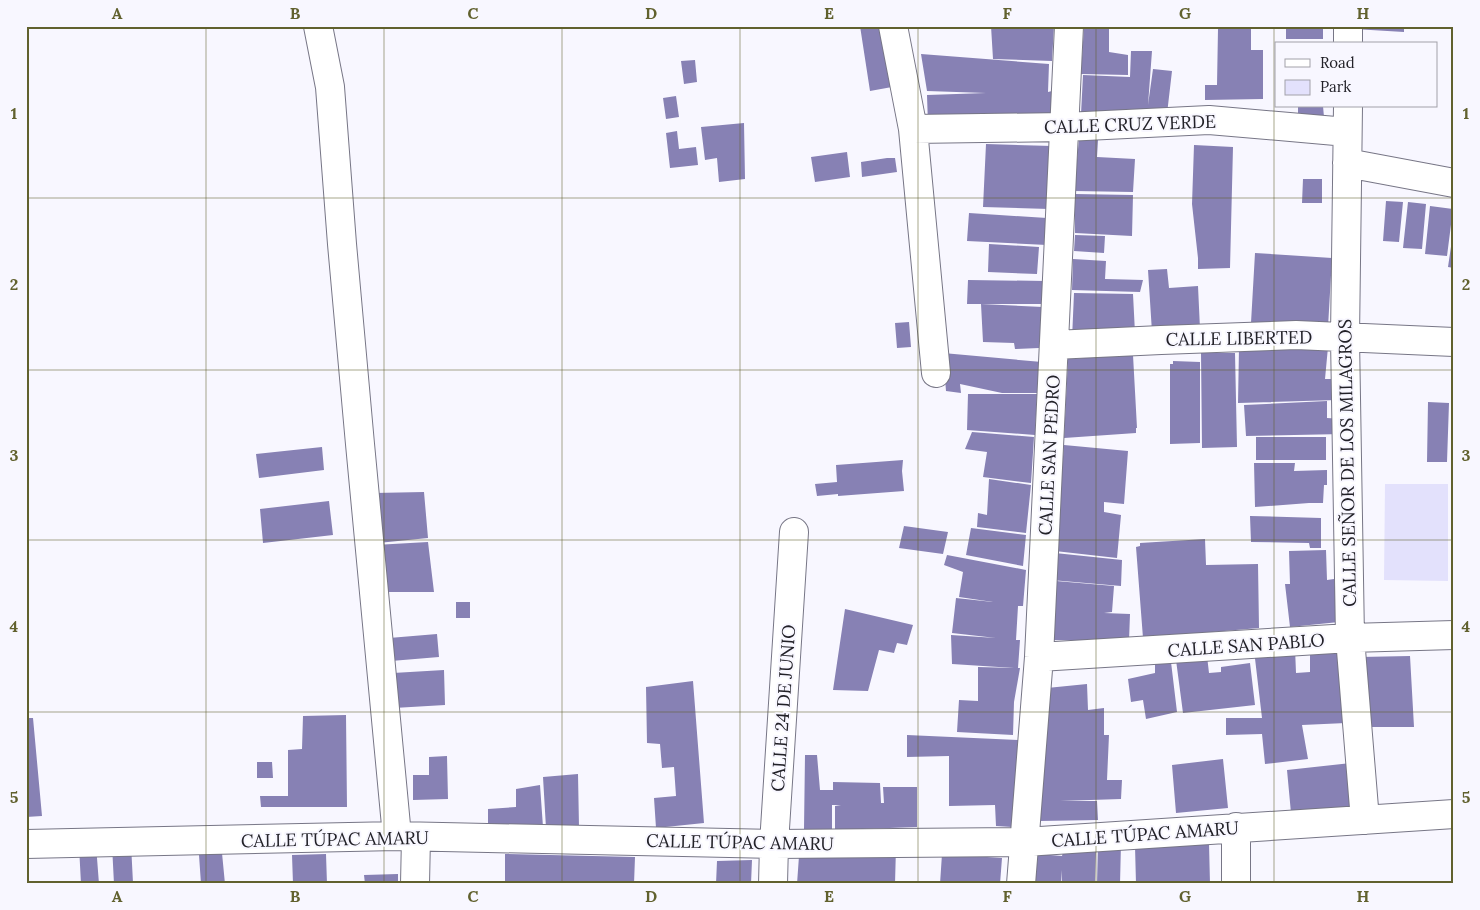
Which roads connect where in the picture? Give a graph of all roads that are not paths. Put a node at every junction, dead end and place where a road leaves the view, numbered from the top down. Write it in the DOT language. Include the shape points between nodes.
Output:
graph roads {
  1 [pos="318,26"];
  2 [pos="893,26"];
  3 [pos="1069,26"];
  4 [pos="1348,26"];
  5 [pos="1348,42"];
  6 [pos="1347,119"];
  7 [pos="1064,127"];
  8 [pos="912,129"];
  9 [pos="1347,164"];
  10 [pos="1454,183"];
  11 [pos="1345,338"];
  12 [pos="1454,342"];
  13 [pos="1054,345"];
  14 [pos="936,373"];
  15 [pos="794,532"];
  16 [pos="1454,635"];
  17 [pos="1350,638"];
  18 [pos="1039,657"];
  19 [pos="1454,814"];
  20 [pos="1365,820"];
  21 [pos="1236,827"];
  22 [pos="406,837"];
  23 [pos="1025,842"];
  24 [pos="26,844"];
  25 [pos="774,844"];
  26 [pos="415,884"];
  27 [pos="773,884"];
  28 [pos="1021,884"];
  29 [pos="1236,884"];
  1 -- 22 [label="street" via="330,87 359,435"];
  2 -- 8 [label="street"];
  3 -- 7 [label="street, CALLE SAN PEDRO"];
  4 -- 5 [label="street"];
  6 -- 7 [label="street, CALLE CRUZ VERDE" via="1209,120"];
  6 -- 9 [label="street, CALLE SEÑOR DE LOS MILAGROS"];
  7 -- 8 [label="street, CALLE CRUZ VERDE"];
  7 -- 13 [label="street, CALLE SAN PEDRO"];
  8 -- 14 [label="street"];
  9 -- 10 [label="street"];
  9 -- 11 [label="street, CALLE SEÑOR DE LOS MILAGROS"];
  11 -- 12 [label="street, CALLE LIBERTED"];
  11 -- 13 [label="street, CALLE LIBERTED" via="1286,336"];
  11 -- 17 [label="street, CALLE SEÑOR DE LOS MILAGROS"];
  13 -- 18 [label="street, CALLE SAN PEDRO"];
  15 -- 25 [label="street, CALLE 24 DE JUNIO"];
  16 -- 17 [label="street, CALLE SAN PABLO"];
  17 -- 18 [label="street, CALLE SAN PABLO"];
  17 -- 20 [label="street, CALLE SEÑOR DE LOS MILAGROS"];
  18 -- 23 [label="street, CALLE SAN PEDRO"];
  19 -- 20 [label="street, CALLE TÚPAC AMARU"];
  20 -- 21 [label="street, CALLE TÚPAC AMARU"];
  21 -- 23 [label="street, CALLE TÚPAC AMARU"];
  21 -- 29 [label="street"];
  22 -- 24 [label="street, CALLE TÚPAC AMARU"];
  22 -- 25 [label="street, CALLE TÚPAC AMARU"];
  22 -- 26 [label="street"];
  23 -- 25 [label="street, CALLE TÚPAC AMARU"];
  23 -- 28 [label="street, CALLE SAN PEDRO"];
  25 -- 27 [label="street, CALLE 24 DE JUNIO"];
}
